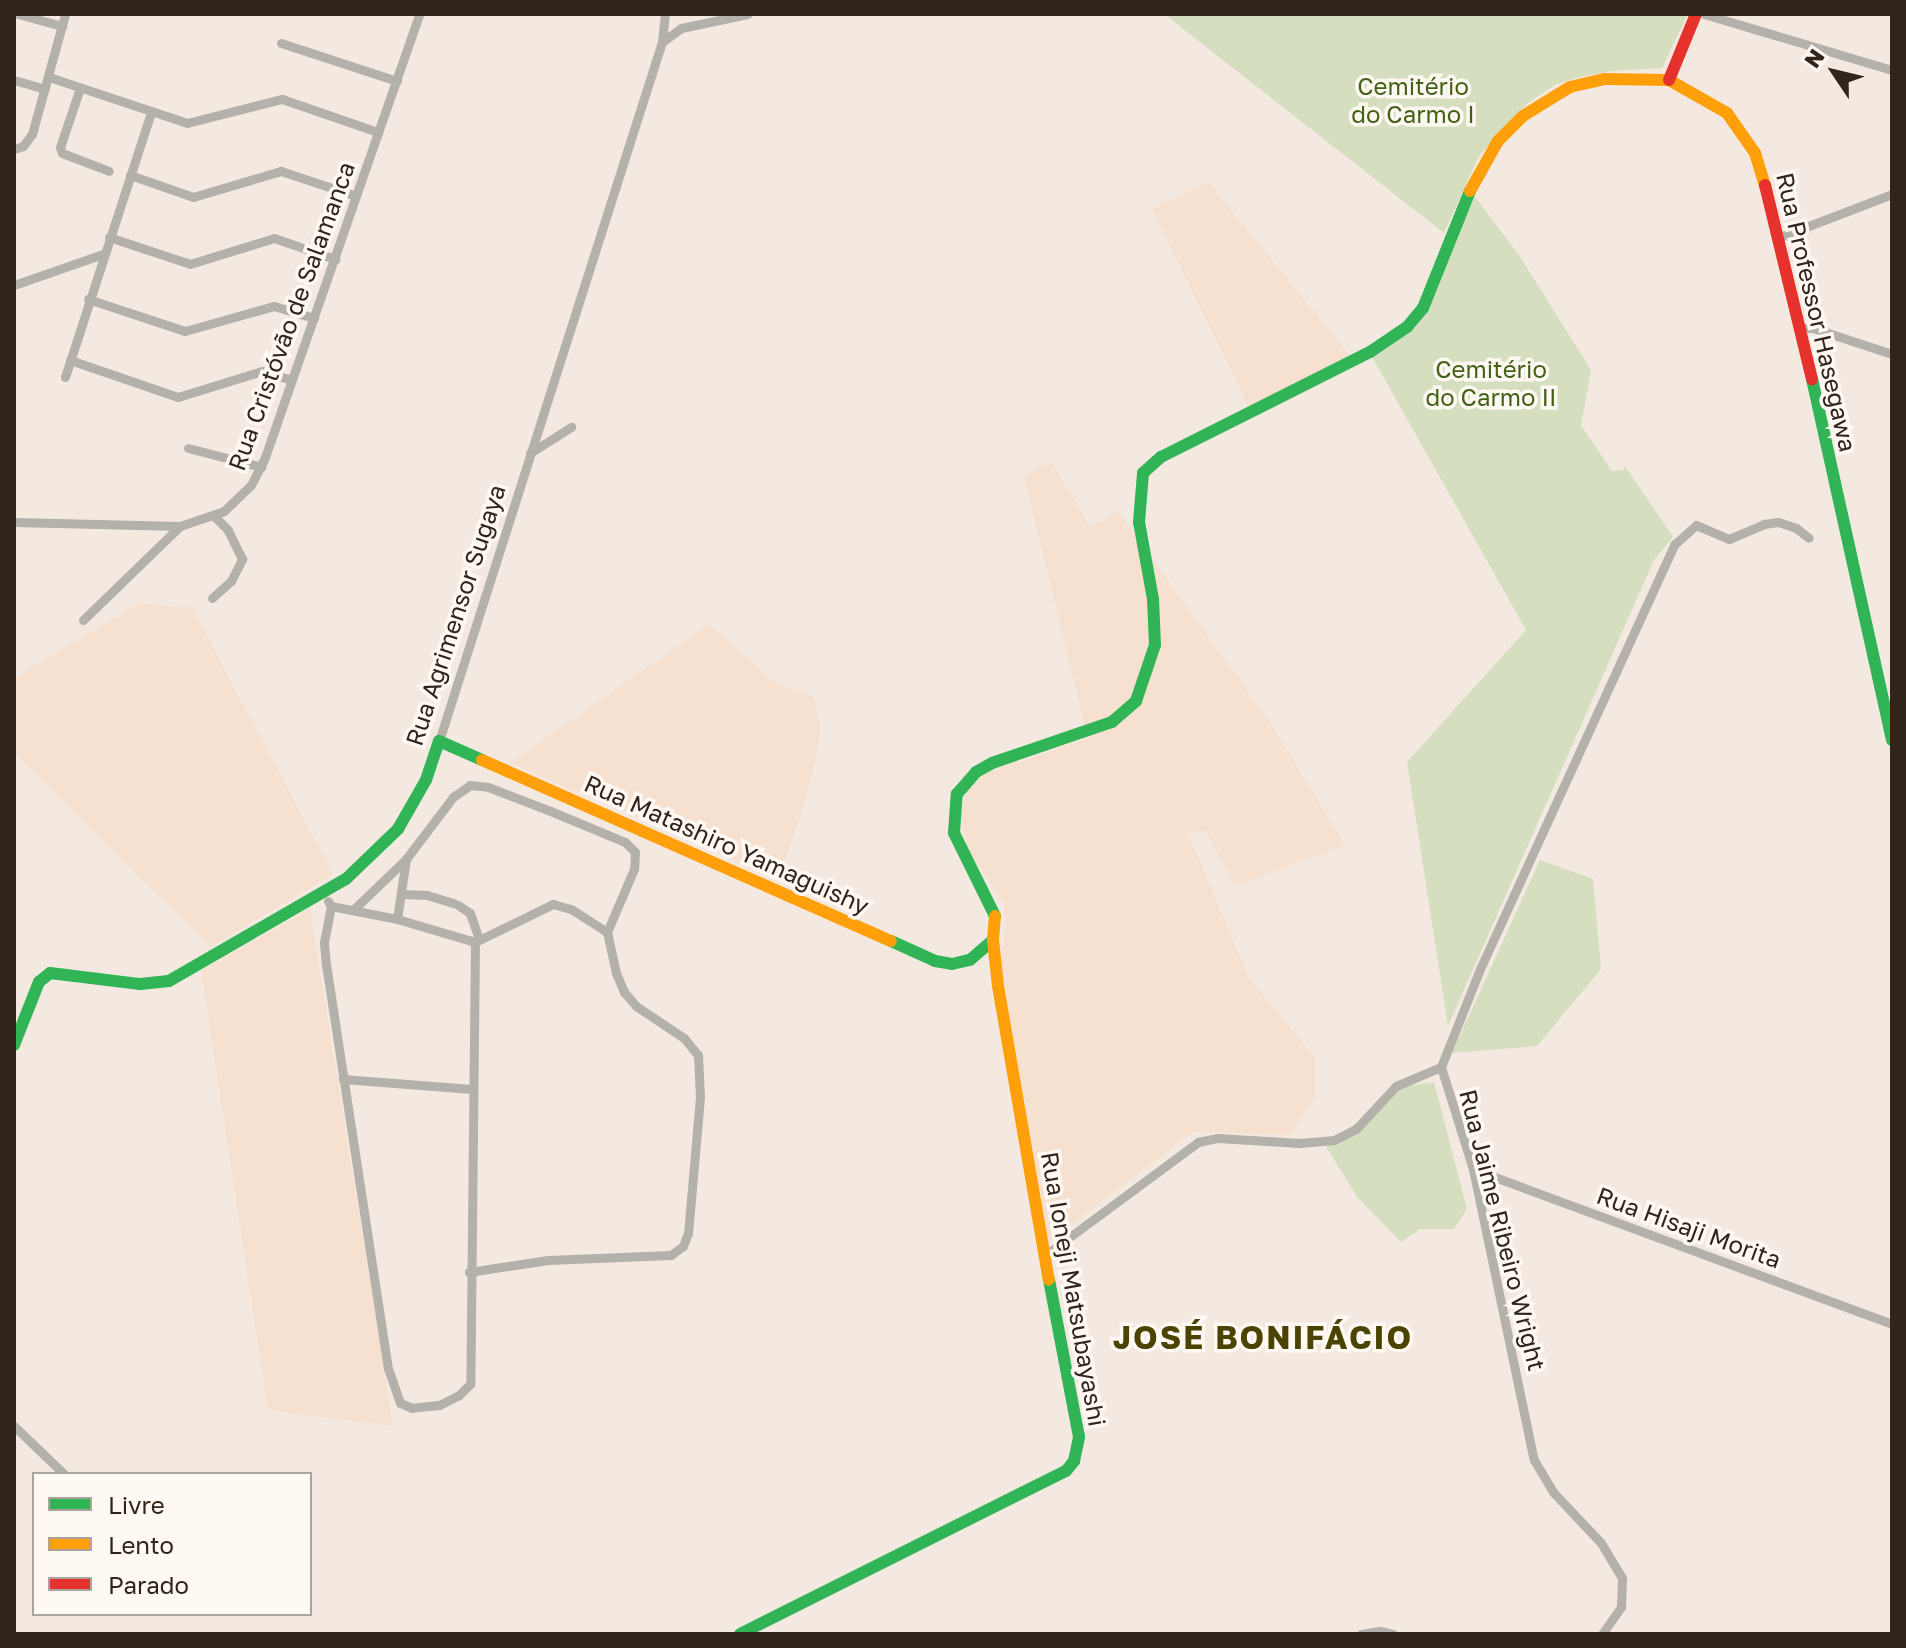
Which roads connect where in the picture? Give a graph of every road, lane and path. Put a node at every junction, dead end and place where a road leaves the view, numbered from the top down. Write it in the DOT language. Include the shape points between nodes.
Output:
graph roads {
  1 [pos="18,14"];
  2 [pos="65,14"];
  3 [pos="419,14"];
  4 [pos="665,14"];
  5 [pos="748,14"];
  6 [pos="1696,14"];
  7 [pos="1704,14"];
  8 [pos="62,26"];
  9 [pos="662,42"];
  10 [pos="281,43"];
  11 [pos="1892,70"];
  12 [pos="49,77"];
  13 [pos="14,80"];
  14 [pos="1669,80"];
  15 [pos="397,81"];
  16 [pos="80,88"];
  17 [pos="45,89"];
  18 [pos="151,112"];
  19 [pos="378,132"];
  20 [pos="14,149"];
  21 [pos="109,171"];
  22 [pos="130,175"];
  23 [pos="1892,194"];
  24 [pos="356,196"];
  25 [pos="109,237"];
  26 [pos="1780,237"];
  27 [pos="103,254"];
  28 [pos="335,259"];
  29 [pos="14,285"];
  30 [pos="88,299"];
  31 [pos="314,318"];
  32 [pos="1800,328"];
  33 [pos="1892,354"];
  34 [pos="70,360"];
  35 [pos="65,377"];
  36 [pos="292,380"];
  37 [pos="571,427"];
  38 [pos="188,448"];
  39 [pos="530,453"];
  40 [pos="262,467"];
  41 [pos="214,516"];
  42 [pos="14,522"];
  43 [pos="180,526"];
  44 [pos="1809,538"];
  45 [pos="212,598"];
  46 [pos="83,620"];
  47 [pos="1892,740"];
  48 [pos="439,741"];
  49 [pos="406,859"];
  50 [pos="401,894"];
  51 [pos="327,899"];
  52 [pos="353,910"];
  53 [pos="397,919"];
  54 [pos="607,932"];
  55 [pos="477,940"];
  56 [pos="993,940"];
  57 [pos="14,1045"];
  58 [pos="1441,1067"];
  59 [pos="343,1079"];
  60 [pos="472,1089"];
  61 [pos="1473,1169"];
  62 [pos="1044,1256"];
  63 [pos="469,1272"];
  64 [pos="1892,1324"];
  65 [pos="14,1426"];
  66 [pos="62,1472"];
  67 [pos="740,1634"];
  68 [pos="1361,1634"];
  69 [pos="1393,1634"];
  70 [pos="1602,1634"];
  1 -- 8 [label="street"];
  2 -- 8 [label="street"];
  3 -- 15 [label="street, Rua Cristóvão de Salamanca"];
  4 -- 9 [label="street, Rua Agrimensor Sugaya"];
  5 -- 9 [label="street" via="681,28"];
  6 -- 14 [label="main road"];
  7 -- 11 [label="street"];
  8 -- 12 [label="street"];
  9 -- 39 [label="street, Rua Agrimensor Sugaya"];
  10 -- 15 [label="street"];
  12 -- 16 [label="street"];
  12 -- 17 [label="street"];
  13 -- 17 [label="street"];
  14 -- 26 [label="main road, Rua Professor Hasegawa" via="1713,102 1738,124 1765,180"];
  14 -- 56 [label="main road, Rua Professor Hasegawa" via="1605,79 1570,87 1523,116 1485,161 1423,308 1407,327 1370,352 1148,466 1140,481 1138,514 1155,645 1136,701 1112,722 992,763 957,794 954,833 992,903"];
  15 -- 19 [label="street, Rua Cristóvão de Salamanca"];
  16 -- 18 [label="street"];
  16 -- 21 [label="street" via="62,153"];
  17 -- 20 [label="street" via="32,134"];
  18 -- 19 [label="street" via="197,122 282,99"];
  18 -- 22 [label="street"];
  19 -- 24 [label="street, Rua Cristóvão de Salamanca"];
  22 -- 24 [label="street" via="193,197 281,171"];
  22 -- 25 [label="street"];
  23 -- 26 [label="street"];
  24 -- 28 [label="street, Rua Cristóvão de Salamanca"];
  25 -- 27 [label="street"];
  25 -- 28 [label="street" via="190,264 274,238"];
  26 -- 32 [label="main road, Rua Professor Hasegawa"];
  27 -- 29 [label="street"];
  27 -- 30 [label="street"];
  28 -- 31 [label="street, Rua Cristóvão de Salamanca"];
  30 -- 31 [label="street" via="185,331 274,306"];
  30 -- 34 [label="street"];
  31 -- 36 [label="street, Rua Cristóvão de Salamanca"];
  32 -- 33 [label="street"];
  32 -- 47 [label="main road, Rua Professor Hasegawa"];
  34 -- 35 [label="street"];
  34 -- 36 [label="street" via="178,397 262,371"];
  36 -- 40 [label="street, Rua Cristóvão de Salamanca"];
  37 -- 39 [label="street"];
  38 -- 40 [label="street"];
  39 -- 48 [label="street, Rua Agrimensor Sugaya"];
  40 -- 41 [label="street, Rua Cristóvão de Salamanca" via="240,498"];
  41 -- 43 [label="street, Rua Cristóvão de Salamanca"];
  41 -- 45 [label="street" via="228,530 242,559 231,581"];
  42 -- 43 [label="street, Rua Cristóvão de Salamanca"];
  43 -- 46 [label="street"];
  44 -- 58 [label="street" via="1778,522 1729,539 1696,525 1675,544 1480,969"];
  48 -- 51 [label="main road, Rua Agrimensor Sugaya" via="426,780 398,829"];
  48 -- 56 [label="main road, Rua Matashiro Yamaguishy" via="935,961 970,960"];
  49 -- 50 [label="street"];
  49 -- 52 [label="street"];
  49 -- 54 [label="street" via="463,788 488,787 625,842 635,852 634,869"];
  50 -- 53 [label="street"];
  50 -- 55 [label="street" via="456,904 470,913"];
  51 -- 52 [label="street"];
  51 -- 57 [label="main road, Rua Agrimensor Sugaya" via="169,981 140,984 50,973 39,982"];
  51 -- 59 [label="street" via="324,942"];
  52 -- 53 [label="street"];
  53 -- 55 [label="street"];
  54 -- 55 [label="street" via="553,904"];
  54 -- 63 [label="street" via="624,992 698,1055 700,1097 683,1246 671,1255 548,1260"];
  55 -- 60 [label="street"];
  56 -- 62 [label="main road, Rua Ioneji Matsubayashi"];
  58 -- 61 [label="street, Rua Jaime Ribeiro Wright"];
  58 -- 62 [label="street, Rua Jaime Ribeiro Wright" via="1396,1086 1356,1129 1334,1140 1198,1142"];
  59 -- 60 [label="street"];
  59 -- 63 [label="street" via="388,1369 400,1403 412,1408 439,1405 470,1384"];
  60 -- 63 [label="street"];
  61 -- 64 [label="street, Rua Hisaji Morita"];
  61 -- 70 [label="street, Rua Jaime Ribeiro Wright" via="1534,1460 1622,1578 1621,1607"];
  62 -- 67 [label="main road, Rua Ioneji Matsubayashi" via="1079,1437 1066,1471"];
  65 -- 66 [label="street"];
  68 -- 69 [label="street"];
}
